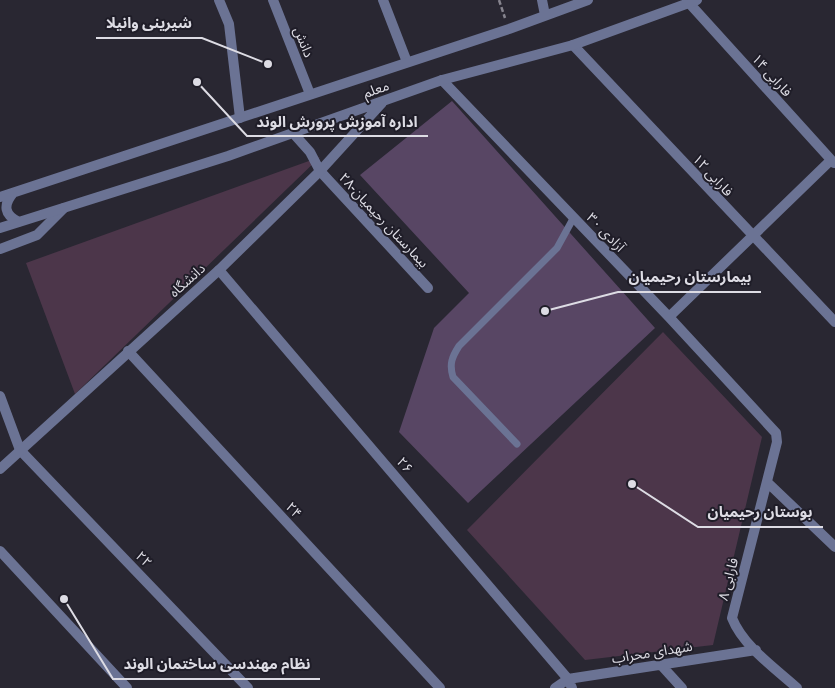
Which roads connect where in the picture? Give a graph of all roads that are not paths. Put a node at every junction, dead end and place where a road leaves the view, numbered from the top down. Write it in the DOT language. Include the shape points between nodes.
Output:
graph roads {
  1 [pos="219,0"];
  2 [pos="272,0"];
  3 [pos="382,0"];
  4 [pos="542,0"];
  5 [pos="588,0"];
  6 [pos="693,2"];
  7 [pos="545,15"];
  8 [pos="574,45"];
  9 [pos="407,62"];
  10 [pos="442,80"];
  11 [pos="310,94"];
  12 [pos="383,101"];
  13 [pos="240,118"];
  14 [pos="293,133"];
  15 [pos="833,162"];
  16 [pos="320,171"];
  17 [pos="13,192"];
  18 [pos="0,197"];
  19 [pos="64,208"];
  20 [pos="574,217"];
  21 [pos="19,222"];
  22 [pos="0,228"];
  23 [pos="752,236"];
  24 [pos="0,249"];
  25 [pos="219,270"];
  26 [pos="428,288"];
  27 [pos="669,317"];
  28 [pos="835,322"];
  29 [pos="128,351"];
  30 [pos="0,396"];
  31 [pos="517,444"];
  32 [pos="20,450"];
  33 [pos="0,469"];
  34 [pos="767,482"];
  35 [pos="835,547"];
  36 [pos="0,550"];
  37 [pos="756,650"];
  38 [pos="660,665"];
  39 [pos="570,684"];
  40 [pos="128,688"];
  41 [pos="248,688"];
  42 [pos="440,688"];
  43 [pos="555,688"];
  44 [pos="682,688"];
  45 [pos="797,688"];
  1 -- 13 [label="street" via="229,24"];
  2 -- 11 [label="street, دانش"];
  3 -- 9 [label="street"];
  4 -- 7 [label="street"];
  5 -- 7 [label="street, معلم"];
  6 -- 8 [label="street, معلم"];
  6 -- 15 [label="street, فارابی ۱۴"];
  7 -- 9 [label="street, معلم"];
  8 -- 10 [label="street, معلم"];
  8 -- 23 [label="street, فارابی ۱۲"];
  9 -- 11 [label="street, معلم"];
  10 -- 12 [label="street, معلم"];
  10 -- 20 [label="street, آزادی ۳۰"];
  11 -- 13 [label="street, معلم"];
  12 -- 14 [label="street, معلم"];
  12 -- 16 [label="street, دانشگاه"];
  13 -- 17 [label="street, معلم"];
  14 -- 16 [label="street, ۲۸-بیمارستان رحیمیان" via="310,152"];
  14 -- 19 [label="street, معلم"];
  15 -- 23 [label="street"];
  16 -- 25 [label="street, دانشگاه"];
  16 -- 26 [label="street, ۲۸-بیمارستان رحیمیان"];
  17 -- 18 [label="street, معلم"];
  17 -- 21 [label="street" via="7,200 6,210 10,218"];
  19 -- 21 [label="street, معلم"];
  19 -- 24 [label="street, معلم" via="36,235"];
  20 -- 27 [label="street, آزادی ۳۰"];
  20 -- 31 [label="lane" via="557,248 470,334 451,358 453,377"];
  21 -- 22 [label="street, معلم"];
  23 -- 27 [label="street"];
  23 -- 28 [label="street, فارابی ۱۲"];
  25 -- 29 [label="street, دانشگاه"];
  25 -- 39 [label="street, ۲۶"];
  27 -- 34 [label="street, آزادی ۳۰" via="776,433 777,442"];
  29 -- 32 [label="street, دانشگاه"];
  29 -- 42 [label="street, ۲۴"];
  30 -- 32 [label="street"];
  32 -- 33 [label="street, دانشگاه"];
  32 -- 41 [label="street, ۲۲"];
  34 -- 35 [label="street"];
  34 -- 37 [label="street, فارابی ۸" via="732,618"];
  36 -- 40 [label="street"];
  37 -- 38 [label="street, شهدای محراب"];
  37 -- 45 [label="street, فارابی ۸"];
  38 -- 39 [label="street, شهدای محراب"];
  38 -- 44 [label="street"];
  39 -- 43 [label="street, شهدای محراب"];
}
